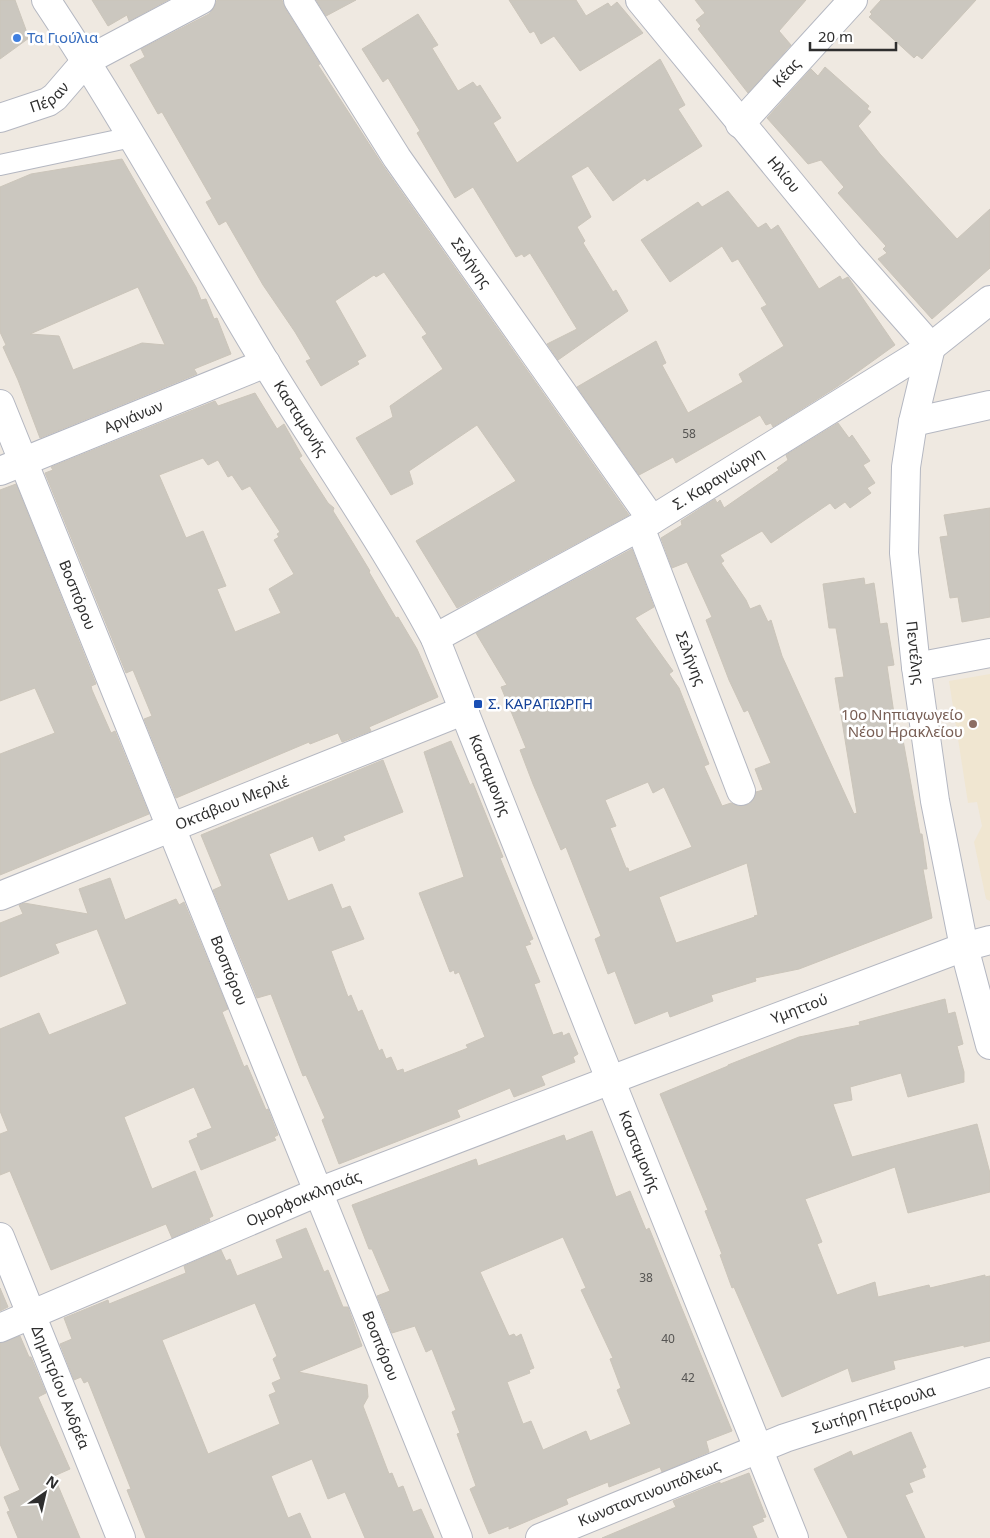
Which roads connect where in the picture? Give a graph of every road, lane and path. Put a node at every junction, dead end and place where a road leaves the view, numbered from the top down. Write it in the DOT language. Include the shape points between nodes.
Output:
graph roads {
  1 [pos="46,0"];
  2 [pos="201,0"];
  3 [pos="298,0"];
  4 [pos="640,0"];
  5 [pos="853,0"];
  6 [pos="86,61"];
  7 [pos="0,118"];
  8 [pos="740,124"];
  9 [pos="132,137"];
  10 [pos="0,165"];
  11 [pos="990,300"];
  12 [pos="931,347"];
  13 [pos="266,363"];
  14 [pos="0,404"];
  15 [pos="990,405"];
  16 [pos="913,422"];
  17 [pos="12,466"];
  18 [pos="646,524"];
  19 [pos="435,638"];
  20 [pos="990,653"];
  21 [pos="916,667"];
  22 [pos="465,710"];
  23 [pos="741,791"];
  24 [pos="171,829"];
  25 [pos="0,896"];
  26 [pos="990,940"];
  27 [pos="964,947"];
  28 [pos="990,1045"];
  29 [pos="611,1081"];
  30 [pos="318,1192"];
  31 [pos="0,1237"];
  32 [pos="31,1314"];
  33 [pos="0,1328"];
  34 [pos="990,1372"];
  35 [pos="758,1448"];
  36 [pos="121,1538"];
  37 [pos="458,1538"];
  38 [pos="540,1538"];
  39 [pos="794,1538"];
  1 -- 6 [label="street, Κασταμονής"];
  2 -- 6 [label="street"];
  3 -- 18 [label="street, Σελήνης" via="397,158"];
  4 -- 8 [label="street, Ηλίου"];
  5 -- 8 [label="street, Κέας"];
  6 -- 7 [label="street, Πέραν" via="48,102"];
  6 -- 9 [label="street, Κασταμονής"];
  8 -- 12 [label="street, Ηλίου"];
  9 -- 10 [label="street"];
  9 -- 13 [label="street, Κασταμονής"];
  11 -- 12 [label="street, Σ. Καραγιώργη"];
  12 -- 16 [label="street, Πεντέλης"];
  12 -- 18 [label="street, Σ. Καραγιώργη"];
  13 -- 17 [label="street, Αργάνων"];
  13 -- 19 [label="street, Κασταμονής" via="409,590"];
  14 -- 17 [label="street, Βοσπόρου"];
  15 -- 16 [label="street"];
  16 -- 21 [label="street, Πεντέλης" via="906,467 904,553"];
  17 -- 24 [label="street, Βοσπόρου"];
  18 -- 19 [label="street, Σ. Καραγιώργη"];
  18 -- 23 [label="street, Σελήνης"];
  19 -- 22 [label="street, Κασταμονής"];
  20 -- 21 [label="street"];
  21 -- 27 [label="street, Πεντέλης" via="935,801"];
  22 -- 24 [label="street, Οκτάβιου Μερλιέ"];
  22 -- 29 [label="street, Κασταμονής"];
  24 -- 25 [label="street, Οκτάβιου Μερλιέ"];
  24 -- 30 [label="street, Βοσπόρου"];
  26 -- 27 [label="street, Υμηττού"];
  27 -- 28 [label="street, Πεντέλης"];
  27 -- 29 [label="street, Υμηττού"];
  29 -- 30 [label="street, Ομορφοκκλησιάς"];
  29 -- 35 [label="street, Κασταμονής"];
  30 -- 32 [label="street, Ομορφοκκλησιάς"];
  30 -- 37 [label="street, Βοσπόρου"];
  31 -- 32 [label="street, Δημητρίου Ανδρέα"];
  32 -- 33 [label="street, Ομορφοκκλησιάς"];
  32 -- 36 [label="street, Δημητρίου Ανδρέα"];
  34 -- 35 [label="street, Σωτήρη Πέτρουλα"];
  35 -- 38 [label="street, Κωνσταντινουπόλεως"];
  35 -- 39 [label="street, Κασταμονής"];
}
